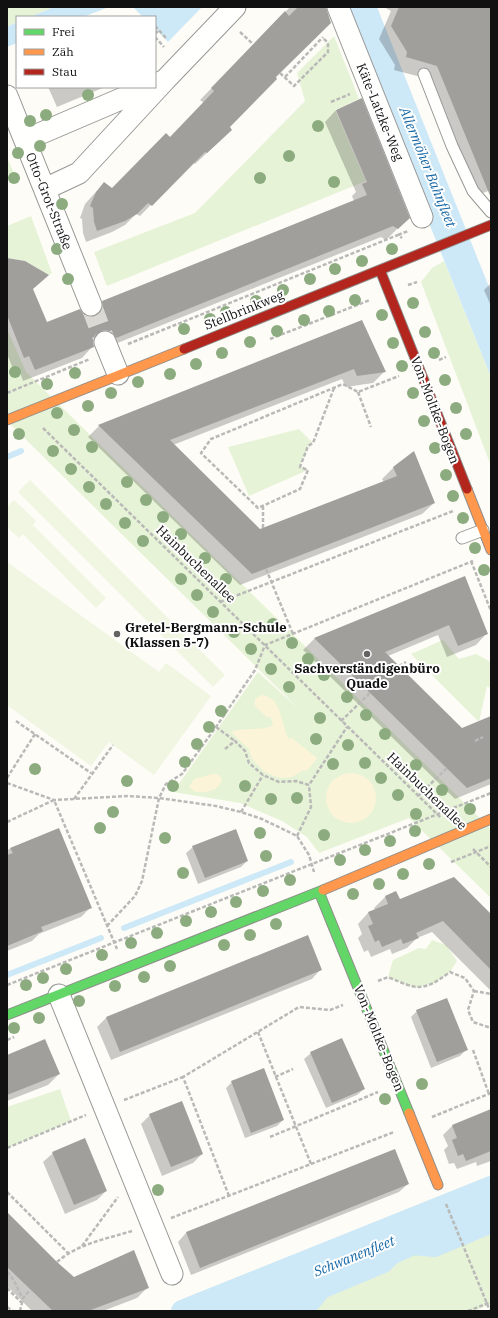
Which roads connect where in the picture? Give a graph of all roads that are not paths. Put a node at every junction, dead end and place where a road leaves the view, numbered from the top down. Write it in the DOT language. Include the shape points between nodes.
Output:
graph roads {
  1 [pos="235,7"];
  2 [pos="340,12"];
  3 [pos="424,74"];
  4 [pos="157,84"];
  5 [pos="148,88"];
  6 [pos="153,88"];
  7 [pos="7,96"];
  8 [pos="25,140"];
  9 [pos="45,189"];
  10 [pos="491,212"];
  11 [pos="422,217"];
  12 [pos="491,225"];
  13 [pos="380,270"];
  14 [pos="91,305"];
  15 [pos="107,347"];
  16 [pos="118,374"];
  17 [pos="7,420"];
  18 [pos="483,530"];
  19 [pos="462,538"];
  20 [pos="491,550"];
  21 [pos="491,819"];
  22 [pos="319,892"];
  23 [pos="59,995"];
  24 [pos="7,1015"];
  25 [pos="438,1185"];
  26 [pos="172,1274"];
  1 -- 4 [label="street"];
  2 -- 11 [label="street, Käte-Latzke-Weg"];
  3 -- 10 [label="lane" via="452,146 473,190"];
  5 -- 8 [label="street"];
  6 -- 9 [label="street" via="79,173"];
  7 -- 8 [label="street, Otto-Grot-Straße"];
  8 -- 9 [label="street, Otto-Grot-Straße"];
  9 -- 14 [label="street, Otto-Grot-Straße"];
  12 -- 13 [label="street, Stellbrinkweg"];
  13 -- 16 [label="street, Stellbrinkweg"];
  13 -- 18 [label="street, Von-Moltke-Bogen"];
  15 -- 16 [label="street"];
  16 -- 17 [label="street, Stellbrinkweg"];
  18 -- 19 [label="lane"];
  18 -- 20 [label="street, Von-Moltke-Bogen"];
  21 -- 22 [label="street"];
  22 -- 23 [label="street"];
  22 -- 25 [label="street, Von-Moltke-Bogen"];
  23 -- 24 [label="street"];
  23 -- 26 [label="street"];
}
